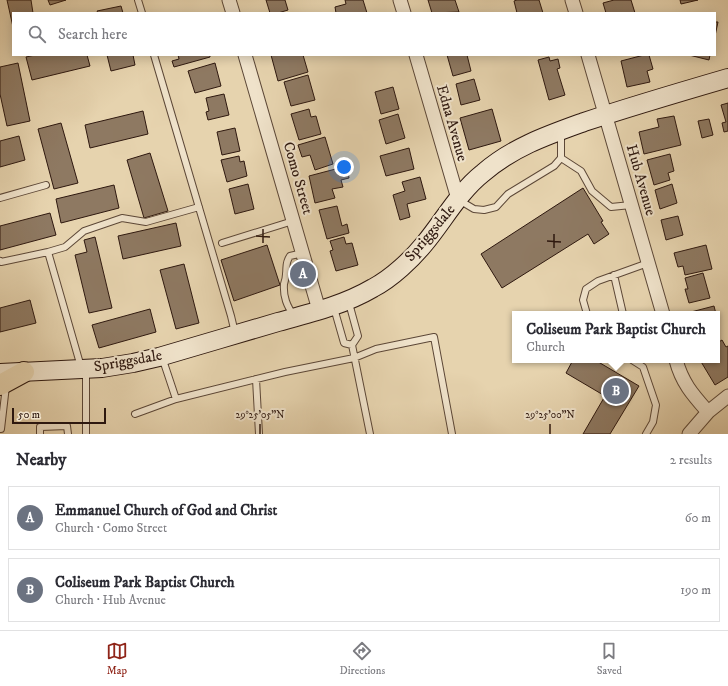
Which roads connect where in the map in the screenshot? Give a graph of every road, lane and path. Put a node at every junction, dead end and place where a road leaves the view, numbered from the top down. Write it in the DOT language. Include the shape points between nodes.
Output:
graph roads {
  1 [pos="138,0"];
  2 [pos="229,0"];
  3 [pos="400,0"];
  4 [pos="572,0"];
  5 [pos="142,12"];
  6 [pos="233,12"];
  7 [pos="404,12"];
  8 [pos="576,12"];
  9 [pos="154,56"];
  10 [pos="245,56"];
  11 [pos="416,56"];
  12 [pos="588,56"];
  13 [pos="728,78"];
  14 [pos="605,115"];
  15 [pos="561,131"];
  16 [pos="561,158"];
  17 [pos="46,185"];
  18 [pos="0,198"];
  19 [pos="458,199"];
  20 [pos="631,205"];
  21 [pos="199,206"];
  22 [pos="293,221"];
  23 [pos="222,243"];
  24 [pos="48,252"];
  25 [pos="303,253"];
  26 [pos="0,261"];
  27 [pos="648,263"];
  28 [pos="614,275"];
  29 [pos="333,305"];
  30 [pos="586,311"];
  31 [pos="622,311"];
  32 [pos="661,311"];
  33 [pos="295,317"];
  34 [pos="235,335"];
  35 [pos="352,345"];
  36 [pos="161,356"];
  37 [pos="354,358"];
  38 [pos="637,363"];
  39 [pos="677,363"];
  40 [pos="84,369"];
  41 [pos="8,377"];
  42 [pos="256,379"];
  43 [pos="728,396"];
  44 [pos="176,399"];
  45 [pos="708,412"];
  46 [pos="135,414"];
  47 [pos="0,429"];
  48 [pos="40,434"];
  49 [pos="68,434"];
  50 [pos="86,434"];
  51 [pos="259,434"];
  52 [pos="370,434"];
  53 [pos="452,434"];
  54 [pos="646,434"];
  55 [pos="689,434"];
  1 -- 5 [label="lane"];
  2 -- 6 [label="street"];
  3 -- 7 [label="street"];
  4 -- 8 [label="street"];
  9 -- 21 [label="lane"];
  10 -- 22 [label="street, Como Street"];
  11 -- 19 [label="street, Edna Avenue"];
  12 -- 14 [label="street, Hub Avenue"];
  13 -- 14 [label="street, Spriggsdale"];
  14 -- 15 [label="street, Spriggsdale"];
  14 -- 20 [label="street, Hub Avenue"];
  15 -- 16 [label="lane"];
  15 -- 19 [label="street, Spriggsdale" via="503,157 470,184"];
  16 -- 19 [label="lane" via="554,166 508,194 496,207 474,209"];
  16 -- 20 [label="lane" via="581,171 592,191 611,207"];
  17 -- 18 [label="lane"];
  19 -- 29 [label="street, Spriggsdale" via="424,244 392,275 355,298"];
  20 -- 27 [label="street, Hub Avenue"];
  21 -- 24 [label="lane" via="146,222 122,218 84,230 65,246"];
  21 -- 34 [label="lane"];
  22 -- 23 [label="lane"];
  22 -- 25 [label="street, Como Street"];
  24 -- 26 [label="lane"];
  24 -- 40 [label="lane"];
  25 -- 29 [label="street, Como Street"];
  25 -- 33 [label="lane" via="290,256 287,261 284,285 287,306"];
  27 -- 28 [label="lane"];
  27 -- 32 [label="street, Hub Avenue"];
  28 -- 30 [label="lane" via="586,289 583,300"];
  28 -- 31 [label="lane"];
  29 -- 33 [label="street, Spriggsdale"];
  29 -- 35 [label="lane" via="344,343"];
  29 -- 35 [label="lane" via="358,336"];
  33 -- 34 [label="street, Spriggsdale"];
  34 -- 36 [label="street, Spriggsdale"];
  35 -- 37 [label="lane"];
  36 -- 40 [label="street, Spriggsdale" via="133,363"];
  36 -- 44 [label="lane"];
  37 -- 42 [label="lane"];
  37 -- 52 [label="lane"];
  37 -- 53 [label="lane" via="376,349 434,337"];
  38 -- 54 [label="lane" via="643,367 656,405 653,422"];
  39 -- 45 [label="street" via="690,391"];
  40 -- 41 [label="street, Spriggsdale"];
  40 -- 50 [label="lane"];
  41 -- 47 [label="lane"];
  42 -- 44 [label="lane"];
  42 -- 51 [label="lane"];
  43 -- 45 [label="street"];
  44 -- 46 [label="lane"];
  45 -- 55 [label="street"];
  48 -- 49 [label="lane" via="40,427 67,426"];
}
